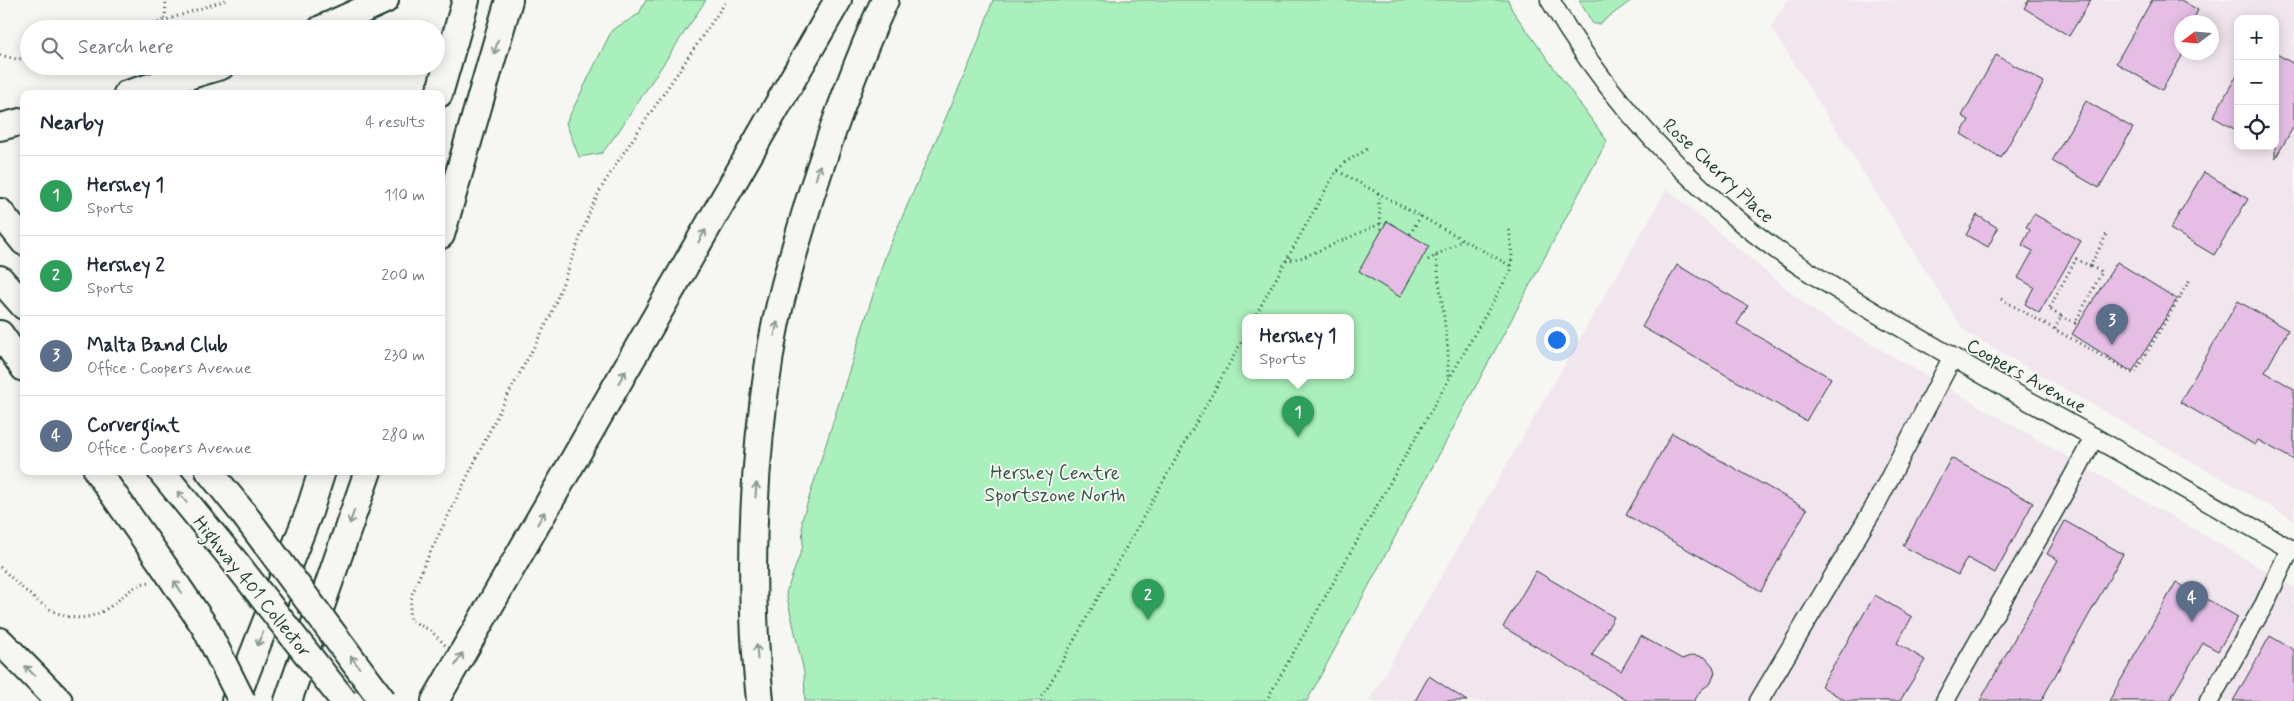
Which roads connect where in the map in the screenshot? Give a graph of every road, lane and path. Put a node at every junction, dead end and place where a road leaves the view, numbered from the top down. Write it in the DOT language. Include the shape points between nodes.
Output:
graph roads {
  1 [pos="166,0"];
  2 [pos="226,0"];
  3 [pos="385,0"];
  4 [pos="466,0"];
  5 [pos="510,0"];
  6 [pos="728,0"];
  7 [pos="838,0"];
  8 [pos="885,0"];
  9 [pos="1550,0"];
  10 [pos="165,19"];
  11 [pos="341,20"];
  12 [pos="0,55"];
  13 [pos="20,59"];
  14 [pos="445,73"];
  15 [pos="191,75"];
  16 [pos="444,75"];
  17 [pos="140,90"];
  18 [pos="440,90"];
  19 [pos="20,122"];
  20 [pos="0,126"];
  21 [pos="1369,148"];
  22 [pos="1338,171"];
  23 [pos="1378,193"];
  24 [pos="0,212"];
  25 [pos="1421,216"];
  26 [pos="445,221"];
  27 [pos="1380,224"];
  28 [pos="1508,226"];
  29 [pos="1380,232"];
  30 [pos="2108,232"];
  31 [pos="1410,234"];
  32 [pos="20,237"];
  33 [pos="1464,240"];
  34 [pos="1436,256"];
  35 [pos="1428,260"];
  36 [pos="1286,261"];
  37 [pos="1511,266"];
  38 [pos="2090,266"];
  39 [pos="2191,278"];
  40 [pos="0,279"];
  41 [pos="2001,299"];
  42 [pos="20,302"];
  43 [pos="1256,314"];
  44 [pos="2061,316"];
  45 [pos="2055,329"];
  46 [pos="0,334"];
  47 [pos="1242,341"];
  48 [pos="1952,358"];
  49 [pos="20,362"];
  50 [pos="1448,380"];
  51 [pos="2094,437"];
  52 [pos="100,475"];
  53 [pos="164,475"];
  54 [pos="211,475"];
  55 [pos="321,475"];
  56 [pos="367,475"];
  57 [pos="2292,550"];
  58 [pos="0,567"];
  59 [pos="174,581"];
  60 [pos="0,641"];
  61 [pos="458,661"];
  62 [pos="59,701"];
  63 [pos="235,701"];
  64 [pos="242,701"];
  65 [pos="288,701"];
  66 [pos="344,701"];
  67 [pos="383,701"];
  68 [pos="435,701"];
  69 [pos="760,701"];
  70 [pos="1040,701"];
  71 [pos="1266,701"];
  72 [pos="1759,701"];
  73 [pos="1945,701"];
  74 [pos="2209,701"];
  1 -- 10 [label="path"];
  2 -- 10 [label="path"];
  3 -- 11 [label="highway"];
  4 -- 14 [label="highway"];
  5 -- 26 [label="highway, one-way"];
  6 -- 61 [label="path" via="600,192 550,317 475,460 412,594 409,607 411,621 430,630"];
  61 -- 7 [label="highway, one-way"];
  69 -- 8 [label="highway, one-way" via="754,614 754,524 759,441 770,354 789,267 826,150"];
  9 -- 48 [label="street, Rose Cherry Place" via="1609,87 1644,129 1732,216 1827,284"];
  12 -- 13 [label="path"];
  15 -- 17 [label="highway"];
  16 -- 18 [label="highway"];
  19 -- 20 [label="highway"];
  21 -- 22 [label="path" via="1344,163"];
  22 -- 23 [label="path"];
  22 -- 36 [label="path"];
  23 -- 25 [label="path"];
  23 -- 27 [label="path"];
  24 -- 32 [label="highway"];
  25 -- 31 [label="path"];
  25 -- 33 [label="path"];
  27 -- 29 [label="path"];
  27 -- 36 [label="path" via="1304,257"];
  28 -- 37 [label="path"];
  30 -- 38 [label="path"];
  33 -- 34 [label="path"];
  33 -- 37 [label="path"];
  34 -- 35 [label="path"];
  34 -- 50 [label="path" via="1448,349"];
  36 -- 43 [label="path"];
  37 -- 50 [label="path"];
  38 -- 44 [label="path" via="2076,259 2049,309"];
  38 -- 44 [label="path" via="2102,272 2075,323"];
  39 -- 45 [label="path" via="2134,374"];
  40 -- 42 [label="highway"];
  41 -- 45 [label="path"];
  44 -- 45 [label="path"];
  46 -- 49 [label="highway"];
  47 -- 70 [label="path"];
  48 -- 51 [label="street, Coopers Avenue"];
  48 -- 72 [label="street, Coopers Avenue" via="1874,508"];
  50 -- 71 [label="path"];
  51 -- 57 [label="street, Coopers Avenue"];
  51 -- 73 [label="street" via="2067,490"];
  52 -- 59 [label="highway"];
  66 -- 53 [label="highway, Highway 401 Collector, one-way, bridge"];
  67 -- 54 [label="highway, one-way, bridge"];
  55 -- 63 [label="highway, one-way"];
  56 -- 65 [label="highway, one-way"];
  57 -- 74 [label="street"];
  58 -- 59 [label="path" via="46,607 76,619 102,613 139,584"];
  64 -- 59 [label="highway, one-way, bridge" via="205,628"];
  62 -- 60 [label="highway, one-way"];
  61 -- 68 [label="highway"];
}
